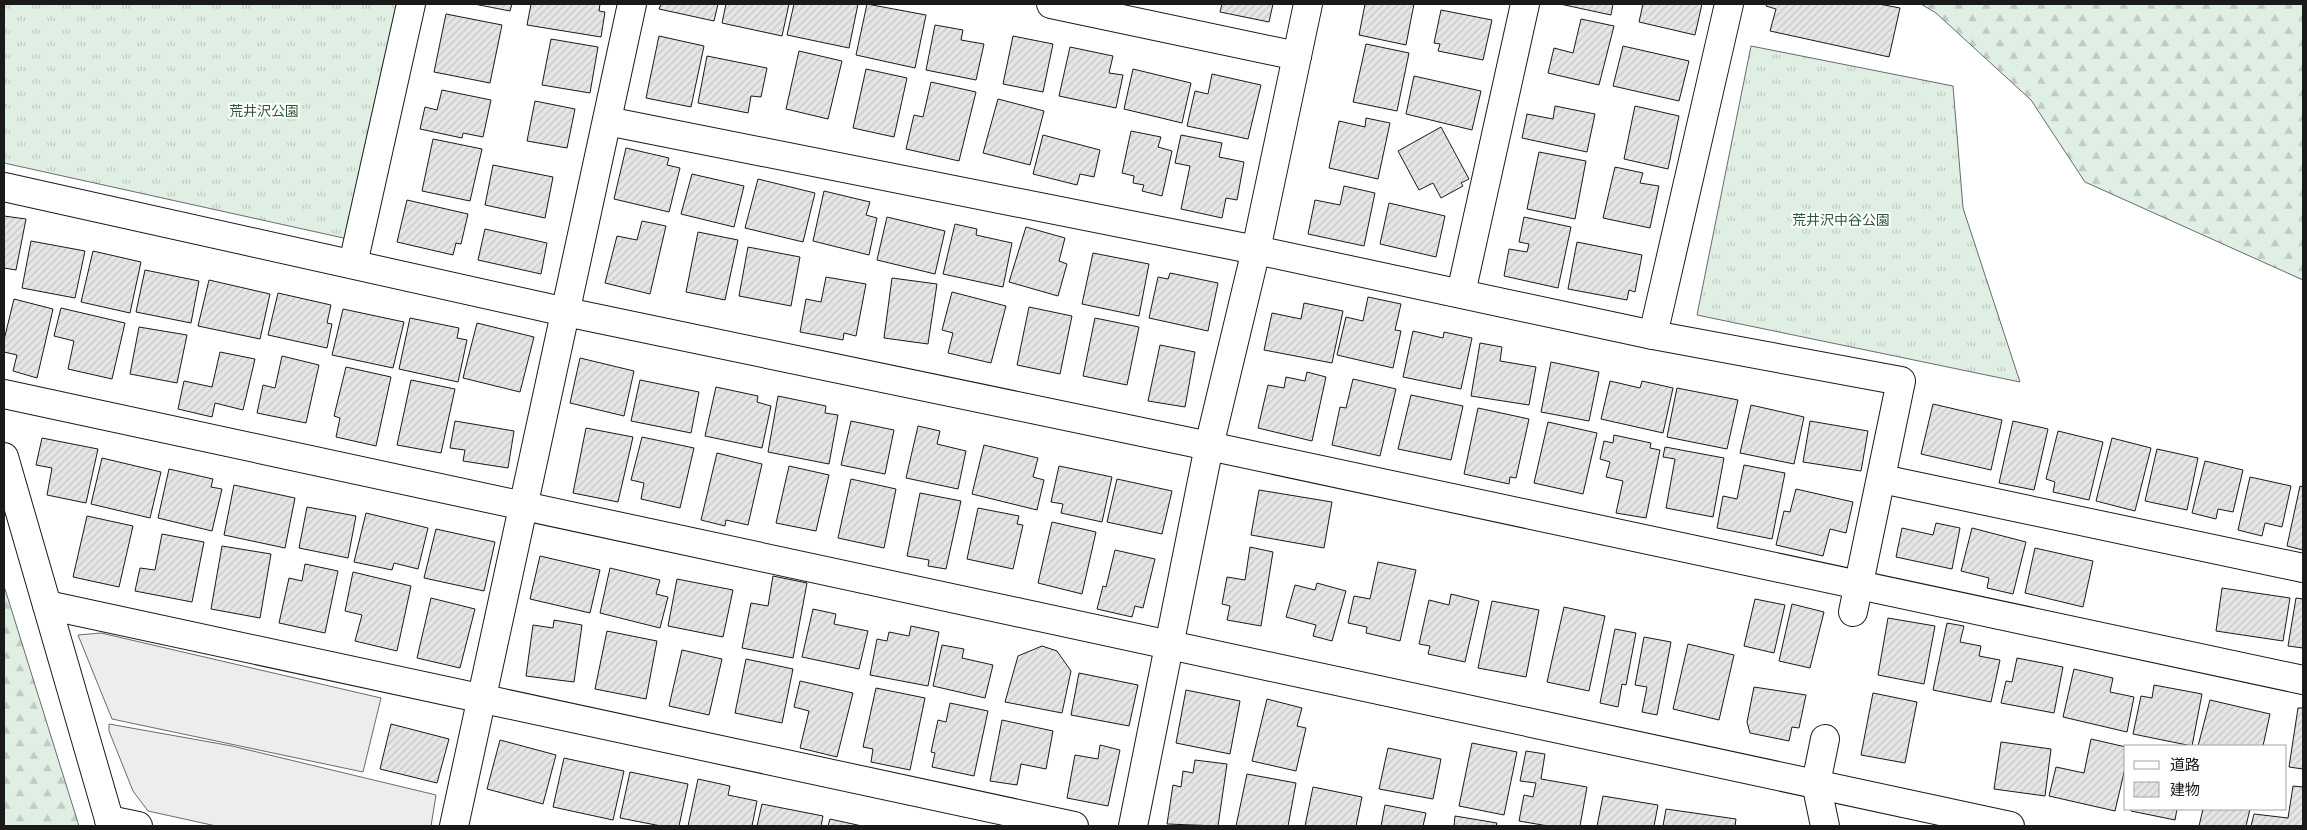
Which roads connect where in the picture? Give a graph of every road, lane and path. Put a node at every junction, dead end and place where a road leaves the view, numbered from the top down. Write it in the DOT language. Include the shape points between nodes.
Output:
graph roads {
  1 [pos="411,4"];
  2 [pos="632,4"];
  3 [pos="1051,4"];
  4 [pos="1308,4"];
  5 [pos="1525,4"];
  6 [pos="1729,4"];
  7 [pos="1297,56"];
  8 [pos="607,121"];
  9 [pos="4,186"];
  10 [pos="1256,250"];
  11 [pos="353,264"];
  12 [pos="1461,293"];
  13 [pos="566,312"];
  14 [pos="1653,335"];
  15 [pos="4,394"];
  16 [pos="1210,446"];
  17 [pos="4,457"];
  18 [pos="1882,479"];
  19 [pos="524,506"];
  20 [pos="2303,568"];
  21 [pos="1858,585"];
  22 [pos="47,605"];
  23 [pos="1853,612"];
  24 [pos="1169,644"];
  25 [pos="2303,680"];
  26 [pos="482,700"];
  27 [pos="1825,739"];
  28 [pos="1816,784"];
  29 [pos="110,823"];
  30 [pos="138,826"];
  31 [pos="454,826"];
  32 [pos="1074,826"];
  33 [pos="1133,826"];
  34 [pos="1825,826"];
  35 [pos="2010,826"];
  1 -- 11 [label="street"];
  2 -- 8 [label="street"];
  3 -- 7 [label="street"];
  4 -- 7 [label="street"];
  5 -- 12 [label="street"];
  6 -- 14 [label="street"];
  7 -- 10 [label="street"];
  8 -- 10 [label="street"];
  8 -- 13 [label="street"];
  9 -- 11 [label="street"];
  10 -- 12 [label="street"];
  10 -- 16 [label="street"];
  11 -- 13 [label="street"];
  12 -- 14 [label="street"];
  13 -- 16 [label="street"];
  13 -- 19 [label="street"];
  14 -- 18 [label="street" via="1902,381"];
  15 -- 19 [label="street"];
  16 -- 21 [label="street"];
  16 -- 24 [label="street"];
  17 -- 22 [label="street"];
  18 -- 20 [label="street"];
  18 -- 21 [label="street"];
  19 -- 24 [label="street"];
  19 -- 26 [label="street"];
  21 -- 23 [label="street"];
  21 -- 25 [label="street"];
  22 -- 26 [label="street"];
  22 -- 29 [label="street"];
  24 -- 28 [label="street"];
  24 -- 33 [label="street"];
  26 -- 31 [label="street"];
  26 -- 32 [label="street"];
  27 -- 28 [label="street"];
  28 -- 34 [label="street"];
  28 -- 35 [label="street"];
  29 -- 30 [label="street"];
}
